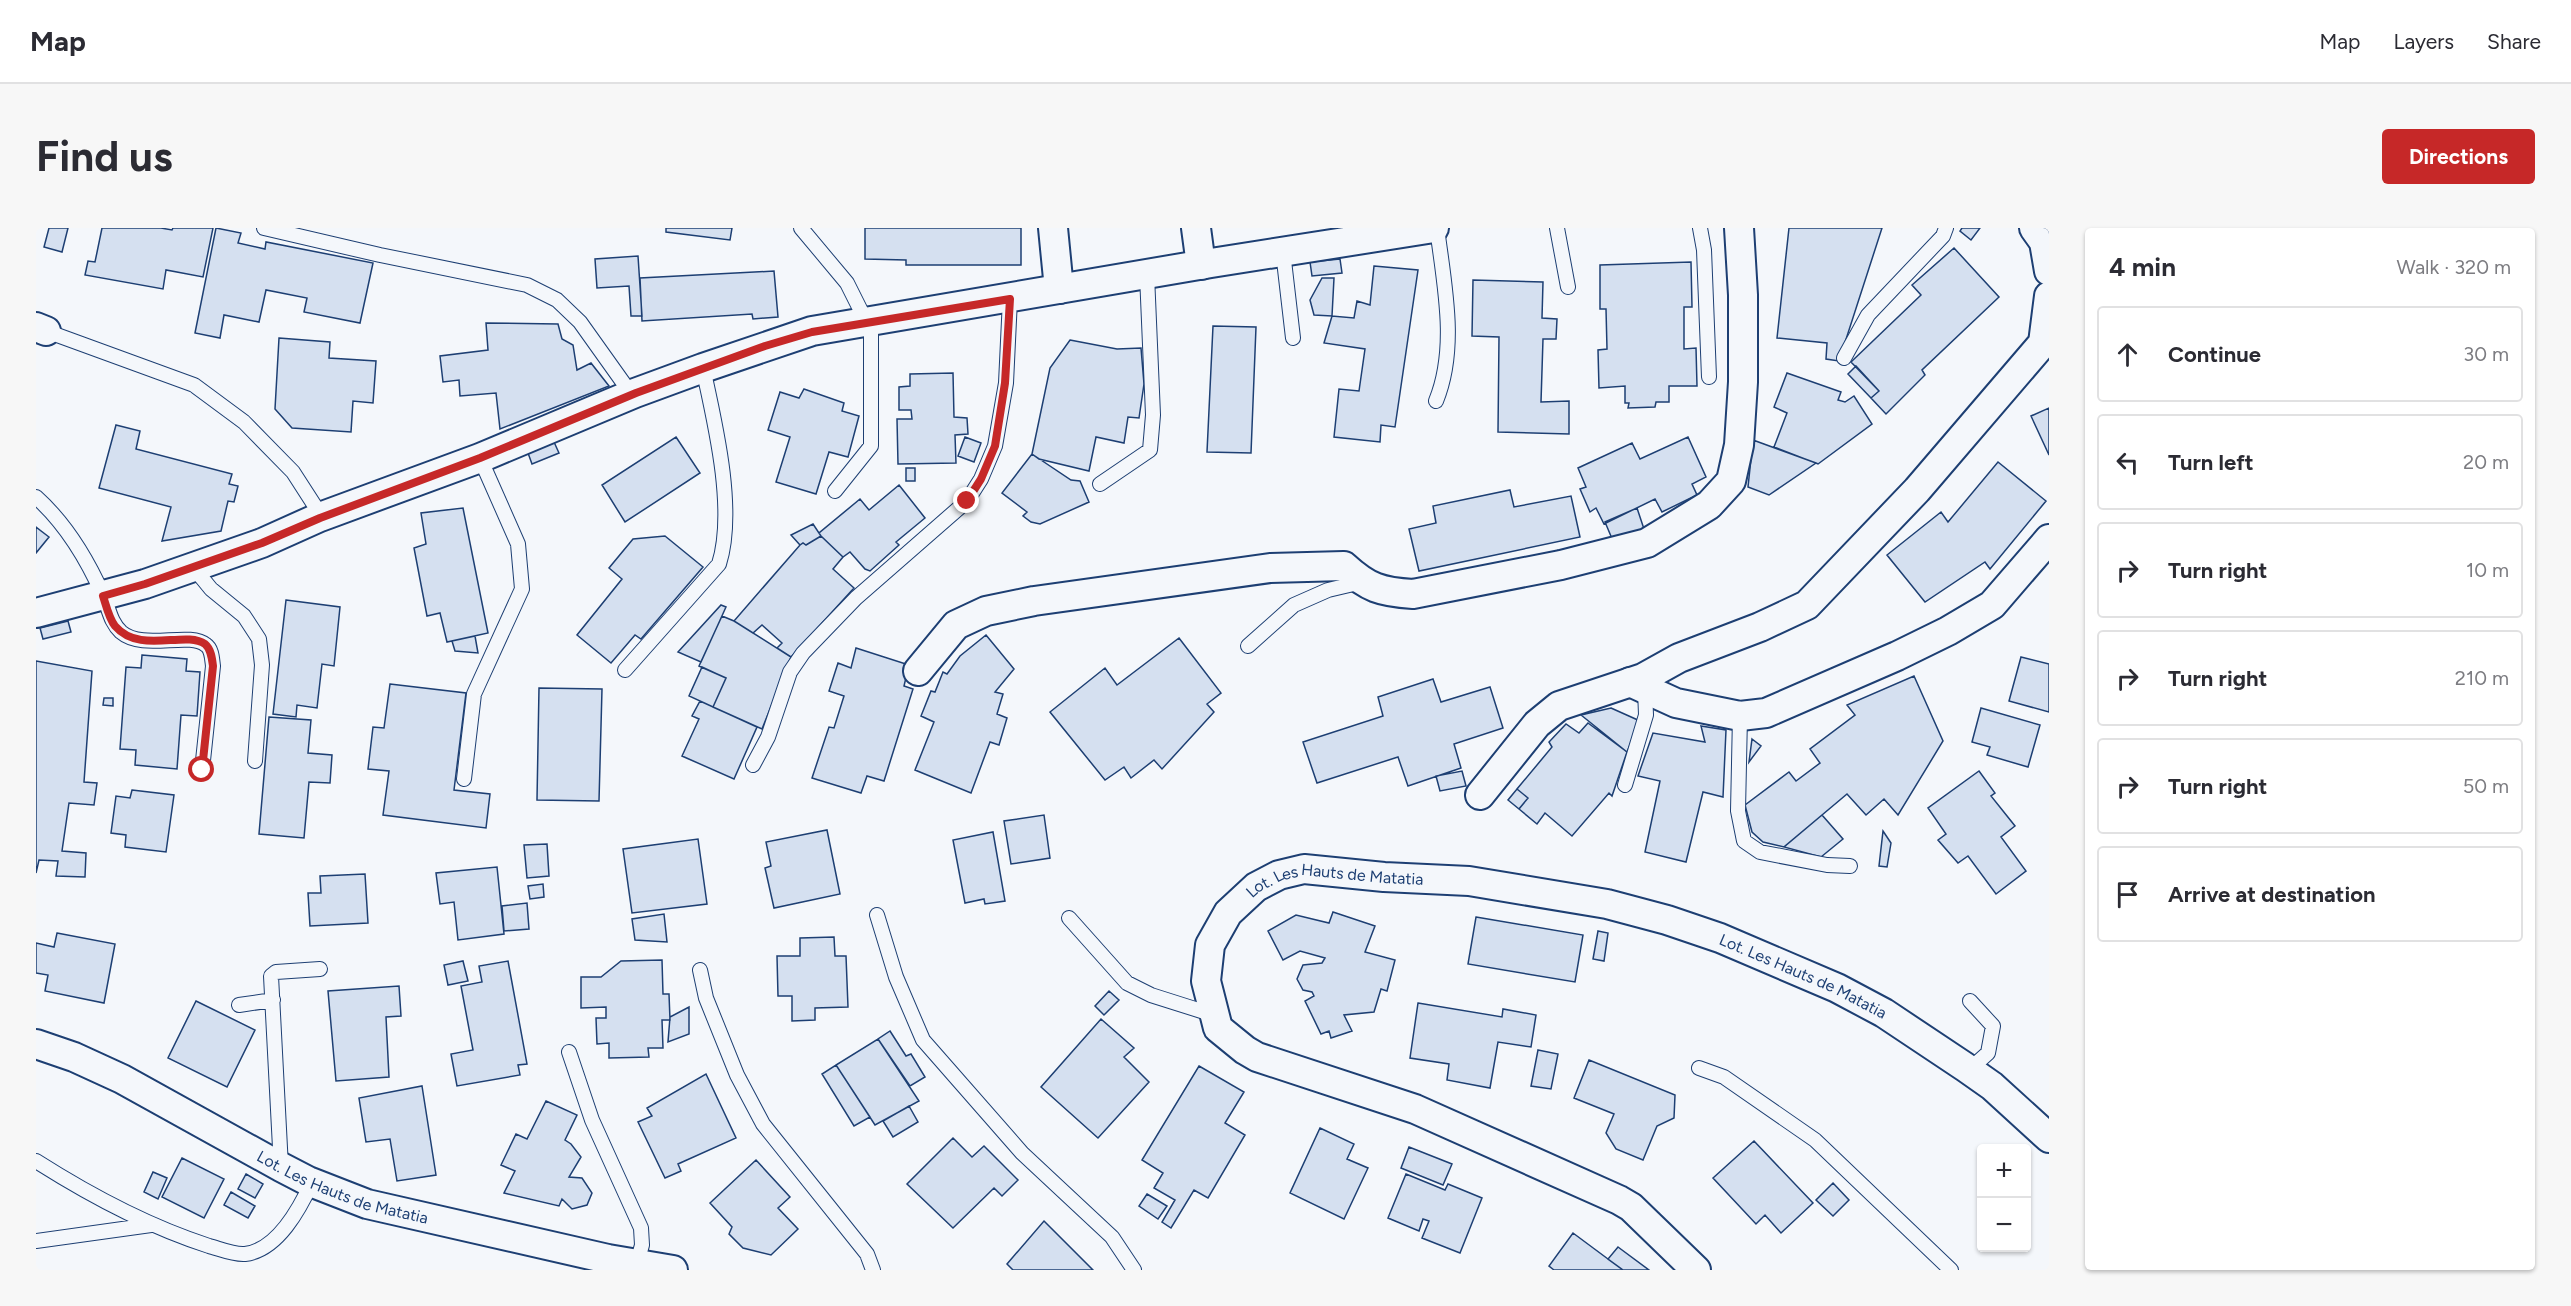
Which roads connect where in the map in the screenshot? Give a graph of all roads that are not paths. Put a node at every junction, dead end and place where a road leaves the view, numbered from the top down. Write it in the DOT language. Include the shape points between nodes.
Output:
graph roads {
  1 [pos="264,228"];
  2 [pos="801,228"];
  3 [pos="1053,228"];
  4 [pos="1196,228"];
  5 [pos="1435,228"];
  6 [pos="1557,228"];
  7 [pos="1700,228"];
  8 [pos="1739,228"];
  9 [pos="1946,228"];
  10 [pos="2034,228"];
  11 [pos="1283,252"];
  12 [pos="1201,265"];
  13 [pos="2049,271"];
  14 [pos="1147,275"];
  15 [pos="1568,287"];
  16 [pos="1059,290"];
  17 [pos="2049,296"];
  18 [pos="1010,299"];
  19 [pos="868,321"];
  20 [pos="41,329"];
  21 [pos="1293,338"];
  22 [pos="2046,343"];
  23 [pos="1844,358"];
  24 [pos="703,368"];
  25 [pos="1709,377"];
  26 [pos="632,395"];
  27 [pos="1436,401"];
  28 [pos="480,458"];
  29 [pos="1100,484"];
  30 [pos="834,491"];
  31 [pos="36,496"];
  32 [pos="322,517"];
  33 [pos="2049,538"];
  34 [pos="194,567"];
  35 [pos="1362,582"];
  36 [pos="103,596"];
  37 [pos="36,613"];
  38 [pos="1248,646"];
  39 [pos="625,670"];
  40 [pos="918,671"];
  41 [pos="1638,685"];
  42 [pos="1740,716"];
  43 [pos="255,761"];
  44 [pos="753,765"];
  45 [pos="202,770"];
  46 [pos="464,779"];
  47 [pos="1625,785"];
  48 [pos="1480,795"];
  49 [pos="1850,866"];
  50 [pos="877,915"];
  51 [pos="1069,918"];
  52 [pos="320,969"];
  53 [pos="700,970"];
  54 [pos="273,1000"];
  55 [pos="1970,1001"];
  56 [pos="239,1005"];
  57 [pos="1214,1015"];
  58 [pos="36,1044"];
  59 [pos="569,1052"];
  60 [pos="1699,1068"];
  61 [pos="1969,1070"];
  62 [pos="2049,1138"];
  63 [pos="36,1161"];
  64 [pos="281,1167"];
  65 [pos="312,1182"];
  66 [pos="151,1225"];
  67 [pos="36,1241"];
  68 [pos="637,1263"];
  69 [pos="673,1270"];
  70 [pos="873,1270"];
  71 [pos="1134,1270"];
  72 [pos="1696,1270"];
  73 [pos="1951,1270"];
  1 -- 26 [label="lane" via="527,285 557,300 580,322"];
  2 -- 19 [label="lane" via="847,283"];
  3 -- 16 [label="street"];
  4 -- 12 [label="street"];
  5 -- 11 [label="street"];
  5 -- 27 [label="lane" via="1446,305 1447,354 1444,380"];
  6 -- 15 [label="lane"];
  7 -- 25 [label="lane"];
  8 -- 35 [label="street" via="1743,295 1739,445 1731,481 1710,505 1647,543 1561,564 1413,594 1388,592"];
  9 -- 23 [label="lane" via="1943,236 1868,315"];
  10 -- 13 [label="street" via="2044,242"];
  11 -- 12 [label="street"];
  11 -- 21 [label="lane"];
  12 -- 14 [label="street"];
  14 -- 16 [label="street"];
  14 -- 29 [label="lane" via="1153,415 1150,450"];
  16 -- 18 [label="street"];
  17 -- 22 [label="street"];
  18 -- 19 [label="street"];
  18 -- 44 [label="lane" via="1005,383 997,435 981,479 967,501 856,598 802,653 790,672 768,737"];
  19 -- 24 [label="street" via="812,332"];
  19 -- 30 [label="lane" via="871,446"];
  20 -- 32 [label="lane" via="194,385 244,422 285,464"];
  22 -- 41 [label="street" via="1917,490 1807,605 1679,658 1643,678"];
  24 -- 26 [label="street"];
  24 -- 39 [label="lane" via="724,490 724,550 719,564"];
  26 -- 28 [label="street"];
  28 -- 32 [label="street"];
  28 -- 46 [label="lane" via="518,544 522,589 474,694"];
  31 -- 36 [label="lane" via="81,553"];
  32 -- 34 [label="street"];
  33 -- 42 [label="street" via="1992,605 1948,631 1766,713"];
  34 -- 36 [label="street"];
  34 -- 43 [label="lane" via="211,589 244,616 259,639 262,665"];
  35 -- 38 [label="lane" via="1328,590 1294,605"];
  35 -- 40 [label="street" via="1344,566 1270,567 1005,607 956,625"];
  36 -- 37 [label="street"];
  36 -- 45 [label="lane" via="113,624 131,638 197,641 210,651 213,666"];
  41 -- 42 [label="street" via="1676,704"];
  41 -- 47 [label="lane" via="1646,715"];
  41 -- 48 [label="street" via="1559,706 1537,724"];
  42 -- 49 [label="lane" via="1738,811 1744,841 1760,852"];
  50 -- 71 [label="lane" via="896,976 923,1040 1022,1153 1112,1237"];
  51 -- 57 [label="lane" via="1127,983"];
  52 -- 54 [label="lane" via="276,972 271,976"];
  53 -- 70 [label="lane" via="706,998 737,1075 763,1124 867,1254"];
  54 -- 56 [label="lane"];
  54 -- 64 [label="lane"];
  55 -- 61 [label="lane" via="1994,1026 1988,1053"];
  57 -- 61 [label="street, Lot. Les Hauts de Matatia" via="1206,981 1210,945 1228,913 1256,887 1279,875 1304,869 1469,881 1607,904 1720,938 1837,988 1884,1013"];
  57 -- 72 [label="street, Lot. Les Hauts de Matatia" via="1218,1028 1257,1057 1415,1109 1619,1200"];
  58 -- 64 [label="street, Lot. Les Hauts de Matatia" via="122,1079"];
  59 -- 68 [label="lane" via="592,1120 641,1228"];
  60 -- 73 [label="lane" via="1724,1077 1815,1140"];
  61 -- 62 [label="street, Lot. Les Hauts de Matatia"];
  63 -- 66 [label="lane"];
  64 -- 65 [label="street, Lot. Les Hauts de Matatia"];
  65 -- 66 [label="lane" via="301,1208 285,1229 262,1247 245,1254"];
  65 -- 68 [label="street, Lot. Les Hauts de Matatia" via="367,1204"];
  66 -- 67 [label="lane"];
  68 -- 69 [label="street, Lot. Les Hauts de Matatia"];
}
